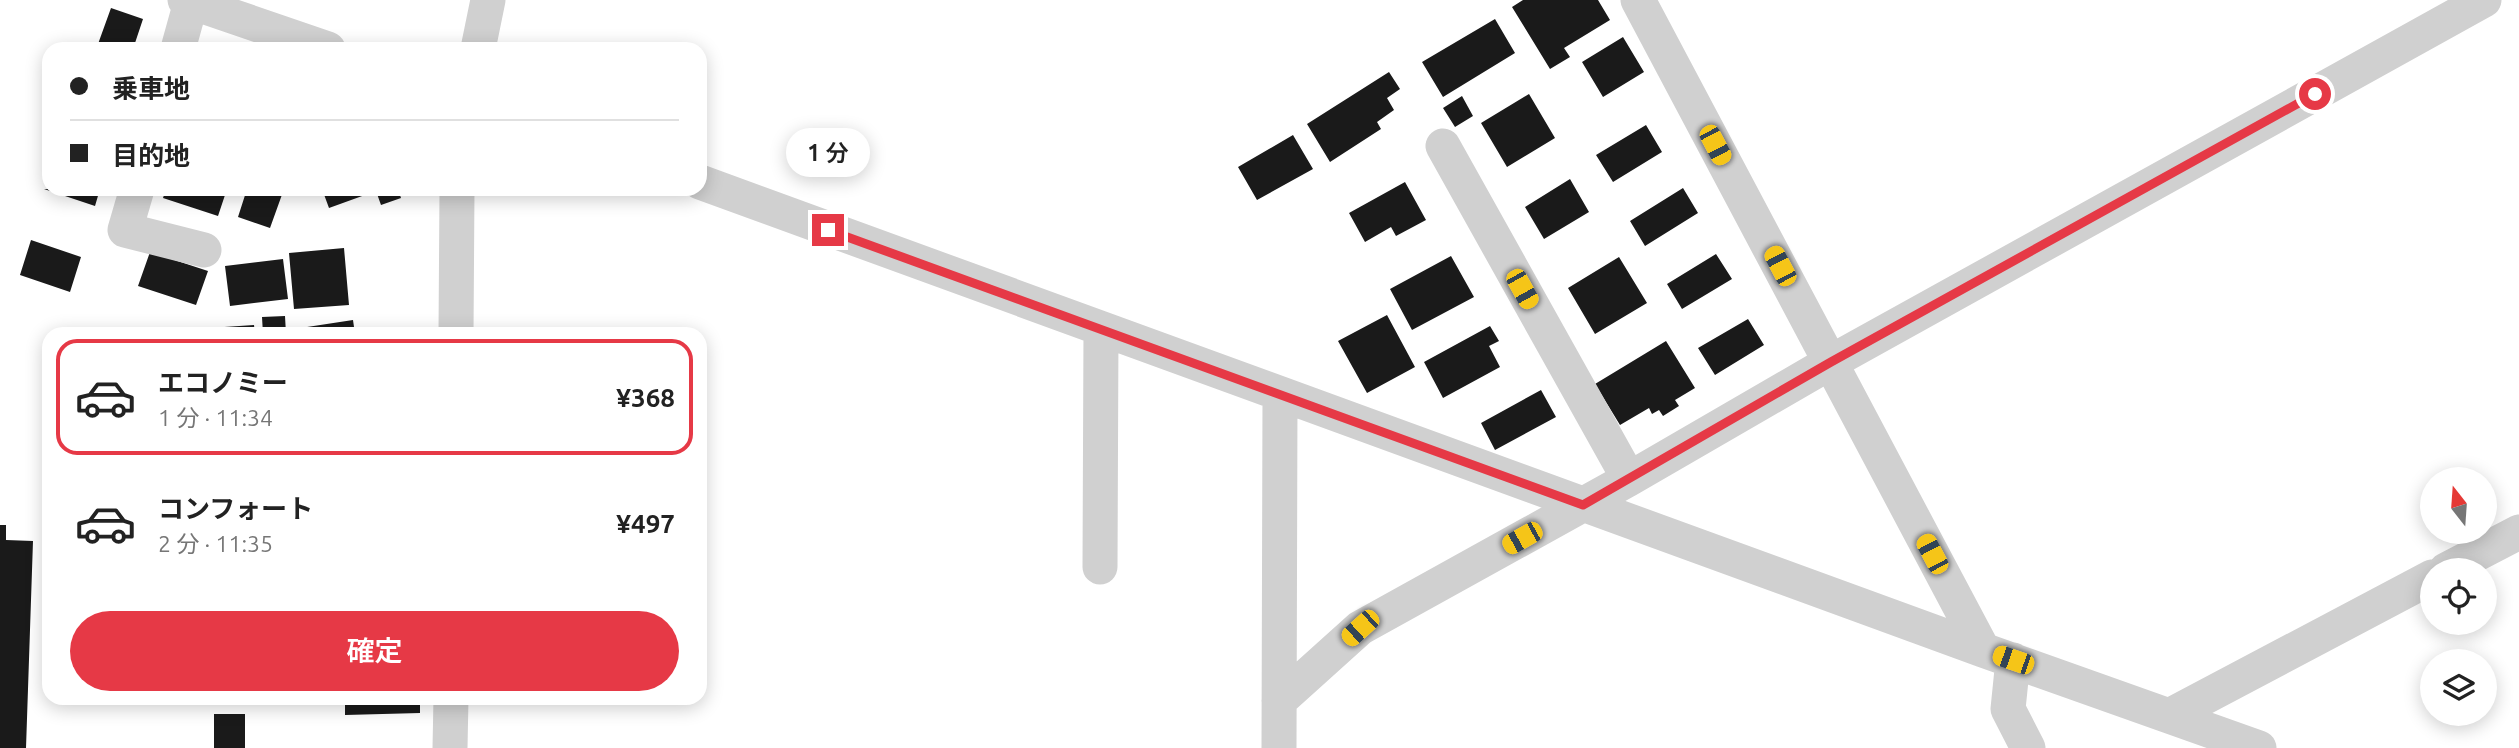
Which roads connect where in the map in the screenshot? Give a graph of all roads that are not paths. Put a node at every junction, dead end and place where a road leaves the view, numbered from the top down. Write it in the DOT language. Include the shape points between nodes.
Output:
graph roads {
  1 [pos="488,0"];
  2 [pos="1638,0"];
  3 [pos="2484,0"];
  4 [pos="188,1"];
  5 [pos="179,42"];
  6 [pos="308,42"];
  7 [pos="479,42"];
  8 [pos="1443,146"];
  9 [pos="707,185"];
  10 [pos="135,196"];
  11 [pos="457,196"];
  12 [pos="204,250"];
  13 [pos="456,327"];
  14 [pos="1101,329"];
  15 [pos="1831,362"];
  16 [pos="1280,394"];
  17 [pos="1629,479"];
  18 [pos="1583,505"];
  19 [pos="2519,532"];
  20 [pos="2469,558"];
  21 [pos="1100,567"];
  22 [pos="2420,584"];
  23 [pos="1998,655"];
  24 [pos="1279,701"];
  25 [pos="451,705"];
  26 [pos="2171,715"];
  27 [pos="450,748"];
  28 [pos="1279,748"];
  29 [pos="2028,748"];
  30 [pos="2259,748"];
  1 -- 7 [label="street"];
  2 -- 15 [label="street"];
  3 -- 15 [label="street"];
  4 -- 5 [label="street"];
  4 -- 6 [label="street"];
  8 -- 17 [label="street"];
  9 -- 14 [label="street"];
  10 -- 12 [label="street" via="125,230"];
  11 -- 13 [label="street"];
  14 -- 16 [label="street"];
  14 -- 21 [label="street"];
  15 -- 17 [label="street"];
  15 -- 23 [label="street"];
  16 -- 18 [label="street"];
  16 -- 24 [label="street"];
  17 -- 18 [label="street"];
  18 -- 23 [label="street"];
  18 -- 24 [label="street" via="1360,628"];
  19 -- 20 [label="street"];
  22 -- 26 [label="street"];
  23 -- 26 [label="street"];
  23 -- 29 [label="street" via="2008,709"];
  24 -- 28 [label="street"];
  25 -- 27 [label="street"];
  26 -- 30 [label="street"];
}
